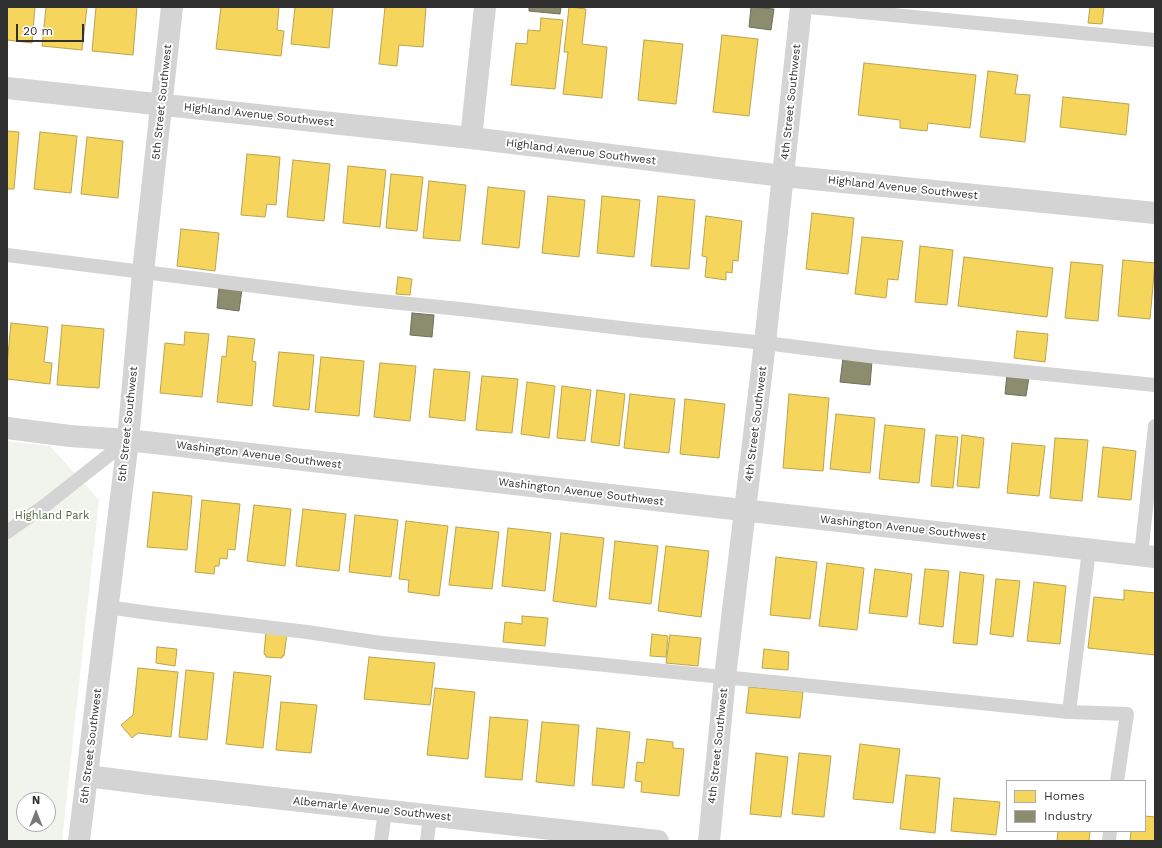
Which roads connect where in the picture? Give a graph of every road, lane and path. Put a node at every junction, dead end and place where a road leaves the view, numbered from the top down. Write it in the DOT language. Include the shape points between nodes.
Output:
graph roads {
  1 [pos="172,7"];
  2 [pos="485,7"];
  3 [pos="801,7"];
  4 [pos="809,7"];
  5 [pos="1155,40"];
  6 [pos="7,88"];
  7 [pos="162,104"];
  8 [pos="471,138"];
  9 [pos="783,176"];
  10 [pos="1155,213"];
  11 [pos="7,255"];
  12 [pos="143,272"];
  13 [pos="765,343"];
  14 [pos="1155,385"];
  15 [pos="1155,426"];
  16 [pos="7,428"];
  17 [pos="128,440"];
  18 [pos="746,511"];
  19 [pos="7,532"];
  20 [pos="1089,550"];
  21 [pos="1148,556"];
  22 [pos="107,607"];
  23 [pos="725,677"];
  24 [pos="1069,712"];
  25 [pos="87,776"];
  26 [pos="1117,780"];
  27 [pos="385,811"];
  28 [pos="430,816"];
  29 [pos="79,841"];
  30 [pos="381,841"];
  31 [pos="427,841"];
  32 [pos="658,841"];
  33 [pos="709,841"];
  1 -- 7 [label="street, 5th Street Southwest"];
  2 -- 8 [label="street"];
  3 -- 9 [label="street, 4th Street Southwest"];
  4 -- 5 [label="lane"];
  6 -- 7 [label="street, Highland Avenue Southwest"];
  7 -- 8 [label="street, Highland Avenue Southwest"];
  7 -- 12 [label="street, 5th Street Southwest"];
  8 -- 9 [label="street, Highland Avenue Southwest"];
  9 -- 10 [label="street, Highland Avenue Southwest"];
  9 -- 13 [label="street, 4th Street Southwest"];
  11 -- 12 [label="lane"];
  12 -- 13 [label="lane"];
  12 -- 17 [label="street, 5th Street Southwest"];
  13 -- 14 [label="lane"];
  13 -- 18 [label="street, 4th Street Southwest"];
  15 -- 21 [label="lane"];
  16 -- 17 [label="street, Washington Avenue Southwest"];
  17 -- 18 [label="street, Washington Avenue Southwest"];
  17 -- 19 [label="lane"];
  17 -- 22 [label="street, 5th Street Southwest"];
  18 -- 20 [label="street, Washington Avenue Southwest"];
  18 -- 23 [label="street, 4th Street Southwest"];
  20 -- 21 [label="street, Washington Avenue Southwest"];
  20 -- 24 [label="lane"];
  22 -- 23 [label="lane" via="381,643"];
  22 -- 25 [label="street, 5th Street Southwest"];
  23 -- 24 [label="lane"];
  23 -- 33 [label="street, 4th Street Southwest"];
  24 -- 26 [label="lane" via="1127,714"];
  25 -- 27 [label="street, Albemarle Avenue Southwest"];
  25 -- 29 [label="street, 5th Street Southwest"];
  27 -- 28 [label="street, Albemarle Avenue Southwest"];
  27 -- 30 [label="lane"];
  28 -- 31 [label="lane"];
  28 -- 32 [label="street, Albemarle Avenue Southwest"];
}
